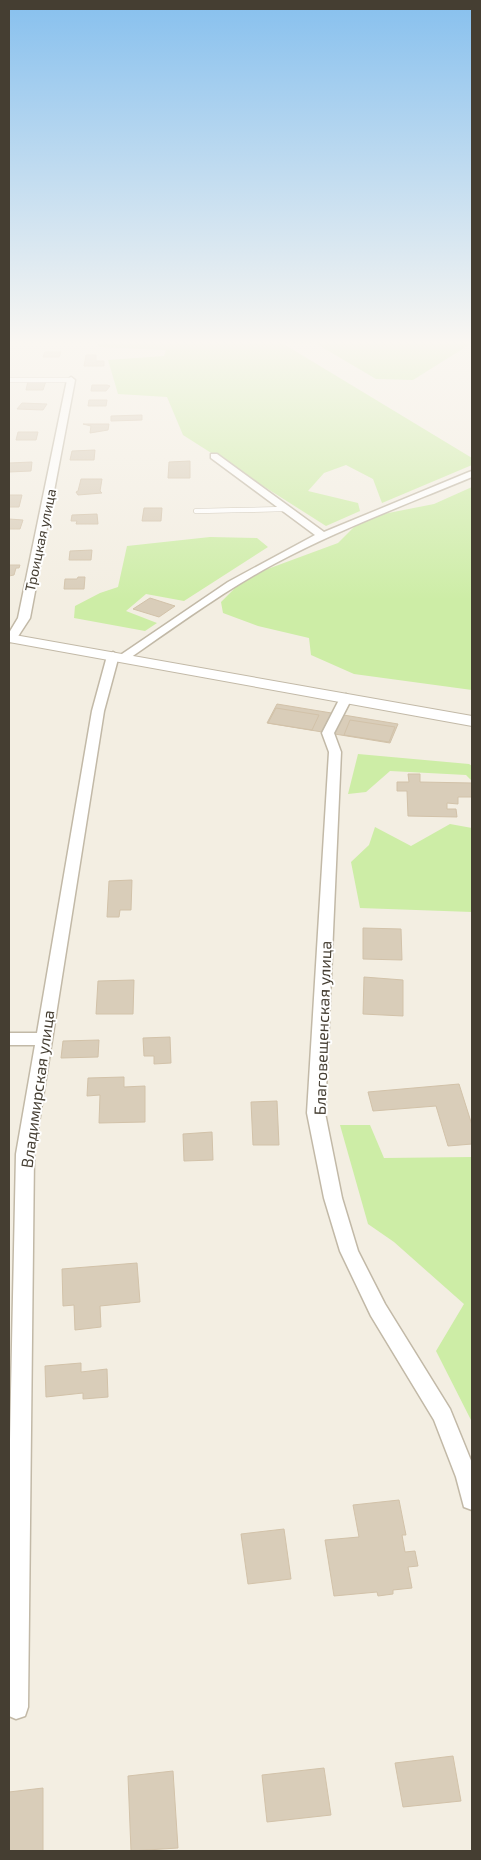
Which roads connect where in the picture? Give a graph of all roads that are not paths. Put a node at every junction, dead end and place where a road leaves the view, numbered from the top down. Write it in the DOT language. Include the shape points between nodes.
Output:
graph roads {
  1 [pos="62,427"];
  2 [pos="214,456"];
  3 [pos="472,474"];
  4 [pos="286,509"];
  5 [pos="196,511"];
  6 [pos="323,536"];
  7 [pos="10,639"];
  8 [pos="118,657"];
  9 [pos="346,698"];
  10 [pos="472,721"];
  11 [pos="9,1039"];
  12 [pos="44,1039"];
  13 [pos="472,1500"];
  14 [pos="16,1707"];
  1 -- 7 [label="street, Троицкая улица" via="24,618"];
  2 -- 4 [label="street"];
  3 -- 6 [label="street"];
  4 -- 5 [label="lane"];
  4 -- 6 [label="street"];
  6 -- 8 [label="street" via="269,563"];
  7 -- 8 [label="street"];
  8 -- 9 [label="street"];
  8 -- 12 [label="street, Владимирская улица" via="98,711"];
  9 -- 10 [label="street"];
  9 -- 13 [label="street, Благовещенская улица" via="328,733 335,752 316,1113 332,1198 349,1251 378,1310 443,1416 467,1477"];
  11 -- 12 [label="street"];
  12 -- 14 [label="street, Владимирская улица" via="25,1154"];
}
